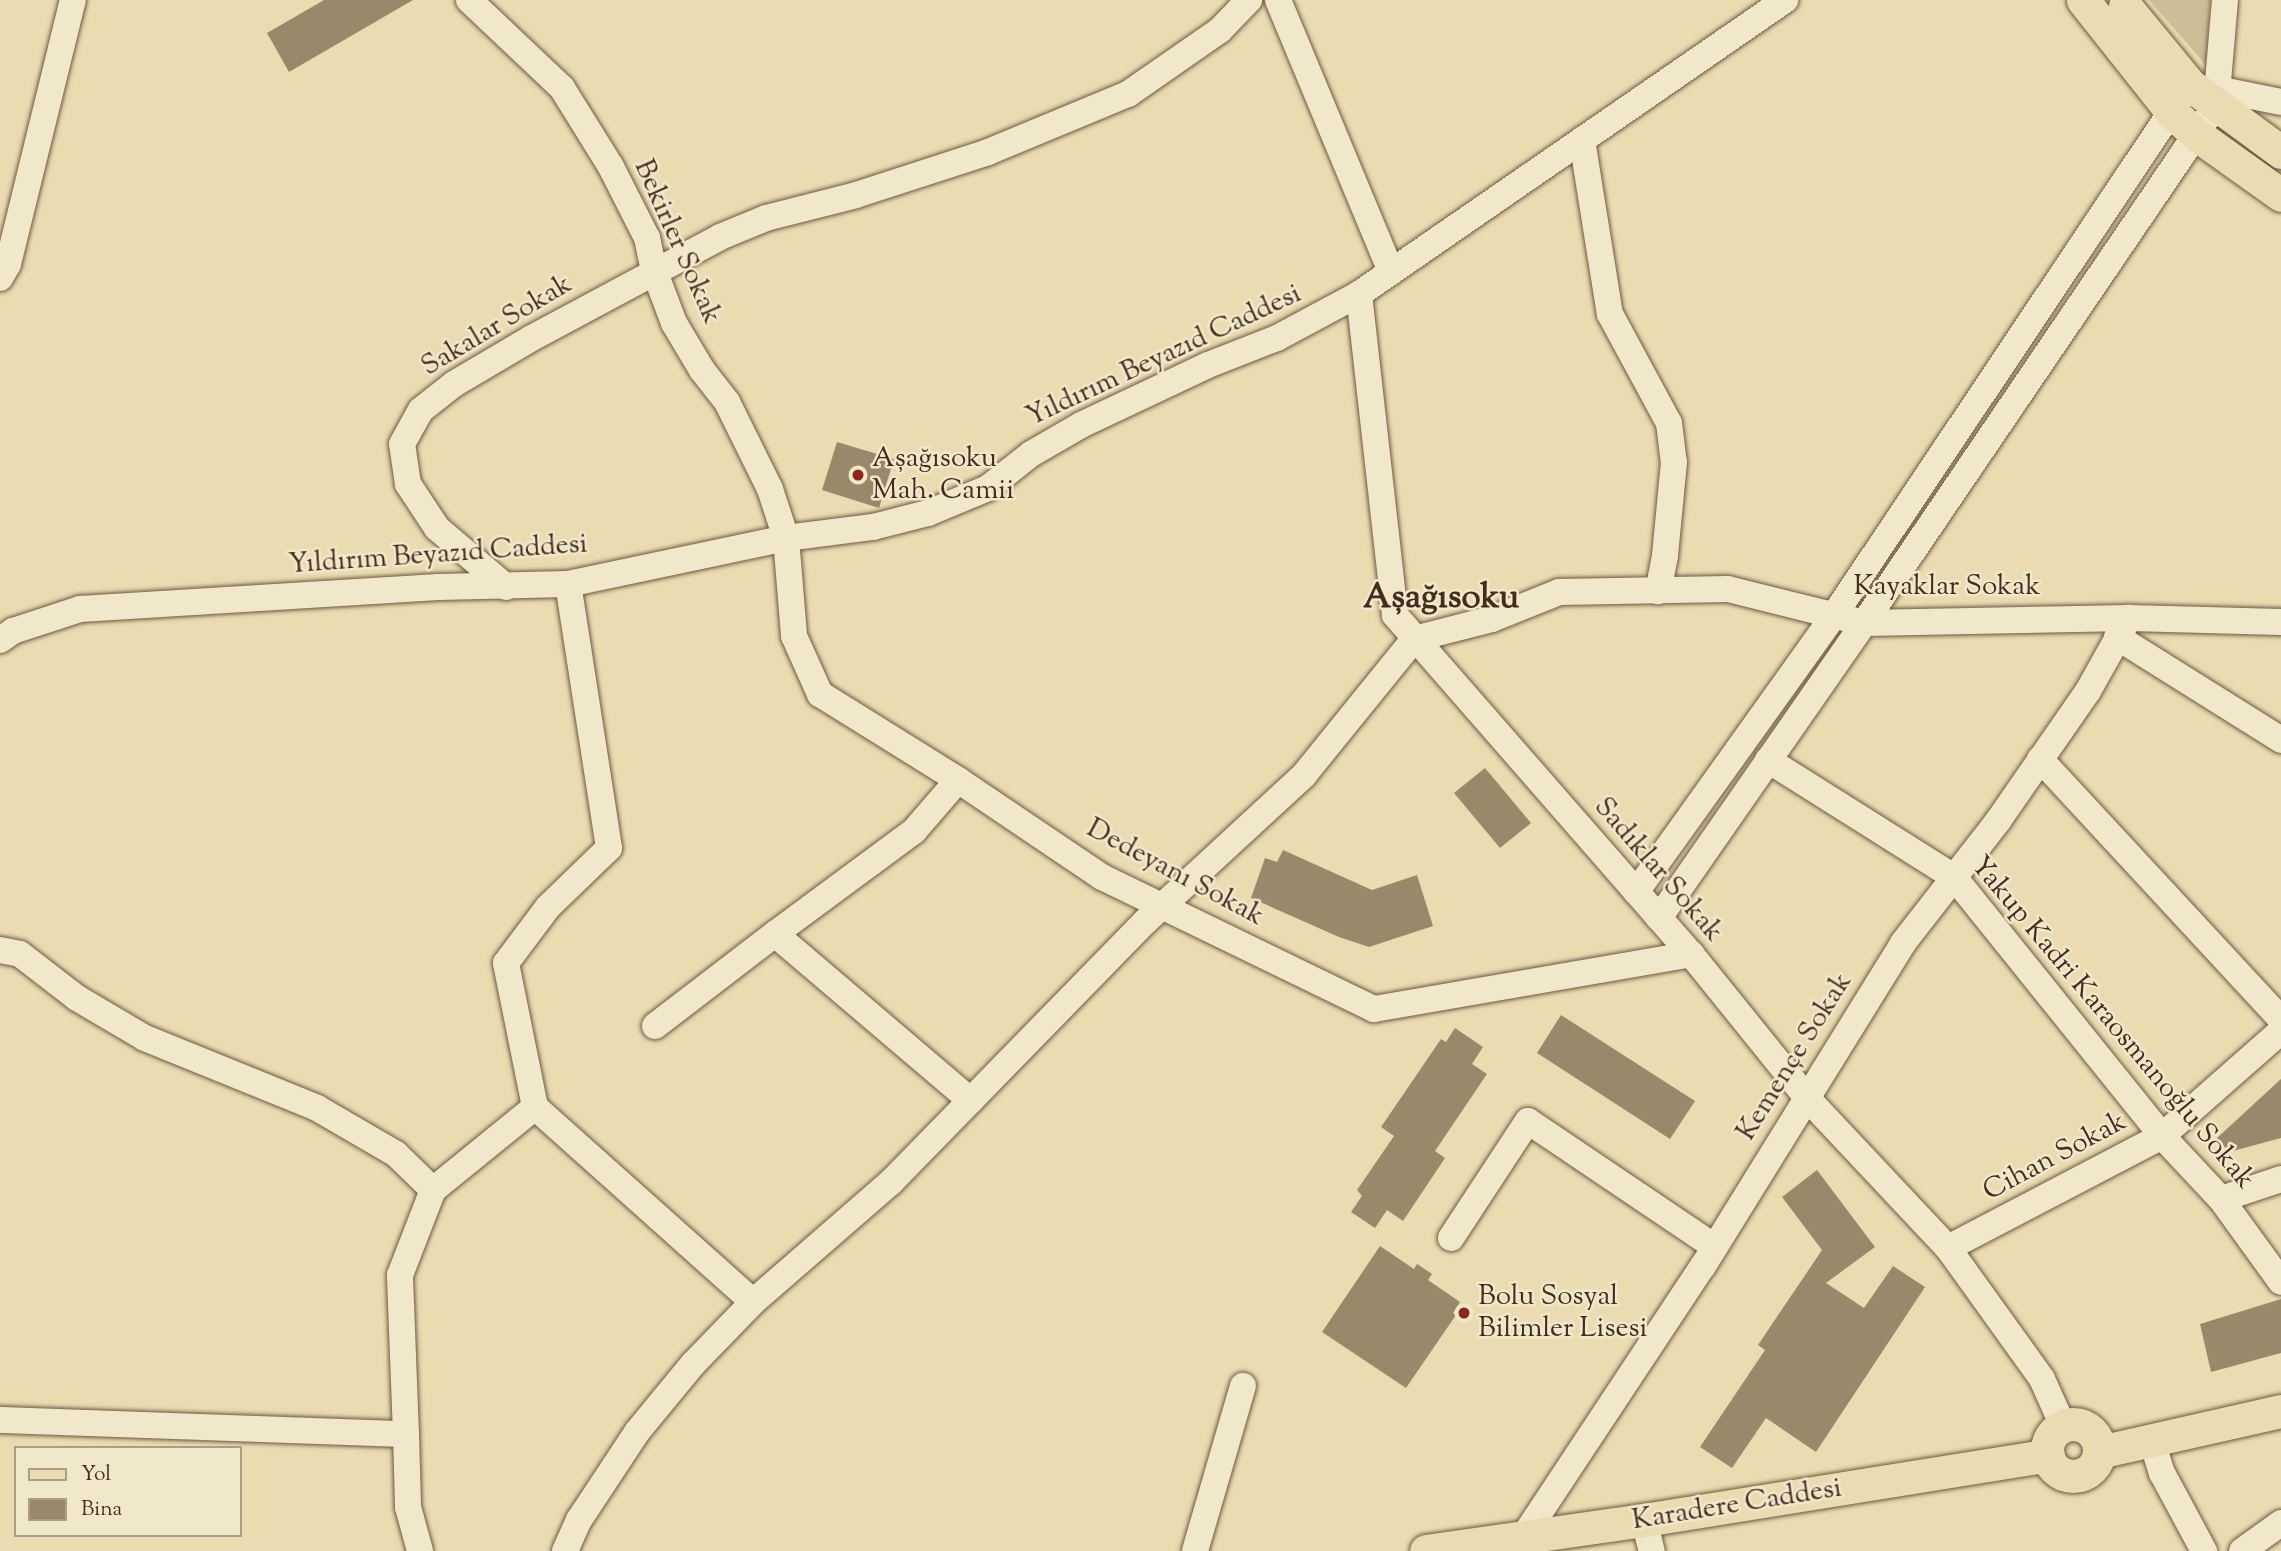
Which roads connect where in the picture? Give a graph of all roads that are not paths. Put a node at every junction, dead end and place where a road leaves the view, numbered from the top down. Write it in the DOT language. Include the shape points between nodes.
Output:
graph roads {
  1 [pos="73,0"];
  2 [pos="469,0"];
  3 [pos="1249,0"];
  4 [pos="1278,0"];
  5 [pos="1785,0"];
  6 [pos="2083,0"];
  7 [pos="2225,0"];
  8 [pos="2123,3"];
  9 [pos="2198,97"];
  10 [pos="2281,102"];
  11 [pos="2197,135"];
  12 [pos="1582,140"];
  13 [pos="2281,152"];
  14 [pos="2281,195"];
  15 [pos="654,270"];
  16 [pos="1391,271"];
  17 [pos="0,278"];
  18 [pos="1359,294"];
  19 [pos="786,538"];
  20 [pos="568,584"];
  21 [pos="506,587"];
  22 [pos="1658,591"];
  23 [pos="1833,617"];
  24 [pos="2281,622"];
  25 [pos="1864,623"];
  26 [pos="2123,627"];
  27 [pos="1414,639"];
  28 [pos="0,640"];
  29 [pos="2281,740"];
  30 [pos="2040,759"];
  31 [pos="1768,760"];
  32 [pos="958,780"];
  33 [pos="1954,877"];
  34 [pos="1636,892"];
  35 [pos="1162,906"];
  36 [pos="1659,918"];
  37 [pos="775,934"];
  38 [pos="0,950"];
  39 [pos="1690,954"];
  40 [pos="2281,1019"];
  41 [pos="655,1026"];
  42 [pos="2281,1031"];
  43 [pos="1807,1098"];
  44 [pos="971,1101"];
  45 [pos="534,1107"];
  46 [pos="2162,1136"];
  47 [pos="2281,1179"];
  48 [pos="433,1190"];
  49 [pos="2221,1199"];
  50 [pos="1451,1238"];
  51 [pos="1715,1247"];
  52 [pos="1948,1248"];
  53 [pos="2281,1282"];
  54 [pos="753,1302"];
  55 [pos="1243,1386"];
  56 [pos="2281,1411"];
  57 [pos="0,1420"];
  58 [pos="406,1434"];
  59 [pos="2055,1441"];
  60 [pos="2152,1441"];
  61 [pos="2099,1452"];
  62 [pos="2281,1523"];
  63 [pos="1648,1535"];
  64 [pos="1524,1536"];
  65 [pos="1444,1550"];
  66 [pos="420,1551"];
  67 [pos="565,1551"];
  68 [pos="1195,1551"];
  69 [pos="2204,1551"];
  70 [pos="2242,1551"];
  1 -- 17 [label="street" via="8,264"];
  2 -- 15 [label="street, Bekirler Sokak" via="562,88 623,190 647,238"];
  3 -- 15 [label="street, Sakalar Sokak" via="1220,30 1128,94 988,152 856,195 766,218"];
  4 -- 16 [label="street"];
  5 -- 12 [label="street, Yıldırım Beyazıd Caddesi"];
  6 -- 9 [label="main road"];
  7 -- 9 [label="street"];
  8 -- 9 [label="main road"];
  9 -- 10 [label="street"];
  9 -- 11 [label="main road"];
  9 -- 13 [label="main road"];
  9 -- 23 [label="street"];
  11 -- 14 [label="main road"];
  11 -- 25 [label="street"];
  12 -- 16 [label="street, Yıldırım Beyazıd Caddesi"];
  12 -- 22 [label="street" via="1610,314 1669,424 1673,475"];
  15 -- 19 [label="street, Bekirler Sokak" via="674,323 727,402 760,467"];
  15 -- 21 [label="street, Sakalar Sokak" via="454,384 421,410 402,444 408,484 437,528"];
  16 -- 18 [label="street, Yıldırım Beyazıd Caddesi"];
  18 -- 19 [label="street, Yıldırım Beyazıd Caddesi" via="1277,338 1081,425 1031,454 988,488 917,516 873,527"];
  18 -- 27 [label="street, Sadıklar Sokak" via="1395,615"];
  19 -- 20 [label="street, Yıldırım Beyazıd Caddesi"];
  19 -- 32 [label="street, Dedeyanı Sokak" via="794,636 820,694"];
  20 -- 21 [label="street, Yıldırım Beyazıd Caddesi"];
  20 -- 45 [label="street" via="609,848 548,906 506,963"];
  21 -- 28 [label="street, Yıldırım Beyazıd Caddesi" via="438,587 80,610"];
  22 -- 23 [label="street, Kayaklar Sokak" via="1728,589"];
  22 -- 27 [label="street, Kayaklar Sokak" via="1559,592 1492,619"];
  23 -- 25 [label="street, Kayaklar Sokak"];
  23 -- 34 [label="street"];
  24 -- 26 [label="street, Kayaklar Sokak"];
  25 -- 26 [label="street, Kayaklar Sokak"];
  25 -- 31 [label="street"];
  26 -- 29 [label="street"];
  26 -- 30 [label="street, Kemençe Sokak" via="2088,691"];
  27 -- 34 [label="street, Sadıklar Sokak"];
  27 -- 35 [label="street" via="1304,775"];
  30 -- 33 [label="street, Kemençe Sokak"];
  30 -- 40 [label="street"];
  31 -- 33 [label="street, Yakup Kadri Karaosmanoğlu Sokak"];
  31 -- 36 [label="street"];
  32 -- 35 [label="street, Dedeyanı Sokak" via="1102,877"];
  32 -- 37 [label="street" via="914,831"];
  33 -- 43 [label="street, Kemençe Sokak" via="1903,943"];
  33 -- 46 [label="street, Yakup Kadri Karaosmanoğlu Sokak"];
  34 -- 36 [label="street, Sadıklar Sokak"];
  35 -- 39 [label="street, Dedeyanı Sokak" via="1374,1009"];
  35 -- 44 [label="street"];
  36 -- 39 [label="street, Sadıklar Sokak"];
  37 -- 41 [label="street"];
  37 -- 44 [label="street"];
  38 -- 48 [label="street" via="20,954 77,998 145,1038 317,1108 396,1154"];
  39 -- 43 [label="street, Sadıklar Sokak"];
  42 -- 46 [label="street, Cihan Sokak"];
  43 -- 51 [label="street, Kemençe Sokak"];
  43 -- 52 [label="street, Sadıklar Sokak"];
  44 -- 54 [label="street" via="891,1182"];
  45 -- 48 [label="street"];
  45 -- 54 [label="street"];
  46 -- 49 [label="street, Yakup Kadri Karaosmanoğlu Sokak"];
  46 -- 52 [label="street, Cihan Sokak"];
  47 -- 49 [label="street"];
  48 -- 58 [label="street" via="400,1275"];
  49 -- 53 [label="street, Yakup Kadri Karaosmanoğlu Sokak"];
  50 -- 51 [label="street" via="1528,1121 1618,1196"];
  51 -- 64 [label="street, Kemençe Sokak"];
  52 -- 59 [label="street, Sadıklar Sokak" via="2042,1379"];
  54 -- 67 [label="street" via="692,1364 637,1432 579,1520"];
  55 -- 68 [label="street"];
  56 -- 60 [label="main road"];
  57 -- 58 [label="street"];
  58 -- 66 [label="street" via="408,1507"];
  59 -- 61 [label="main road, Karadere Caddesi" via="2071,1424 2095,1435"];
  59 -- 61 [label="main road" via="2058,1471 2075,1476 2092,1469"];
  59 -- 63 [label="main road, Karadere Caddesi"];
  60 -- 61 [label="main road"];
  60 -- 69 [label="street" via="2162,1473"];
  62 -- 70 [label="street"];
  63 -- 64 [label="main road, Karadere Caddesi"];
  64 -- 65 [label="main road, Karadere Caddesi"];
}
